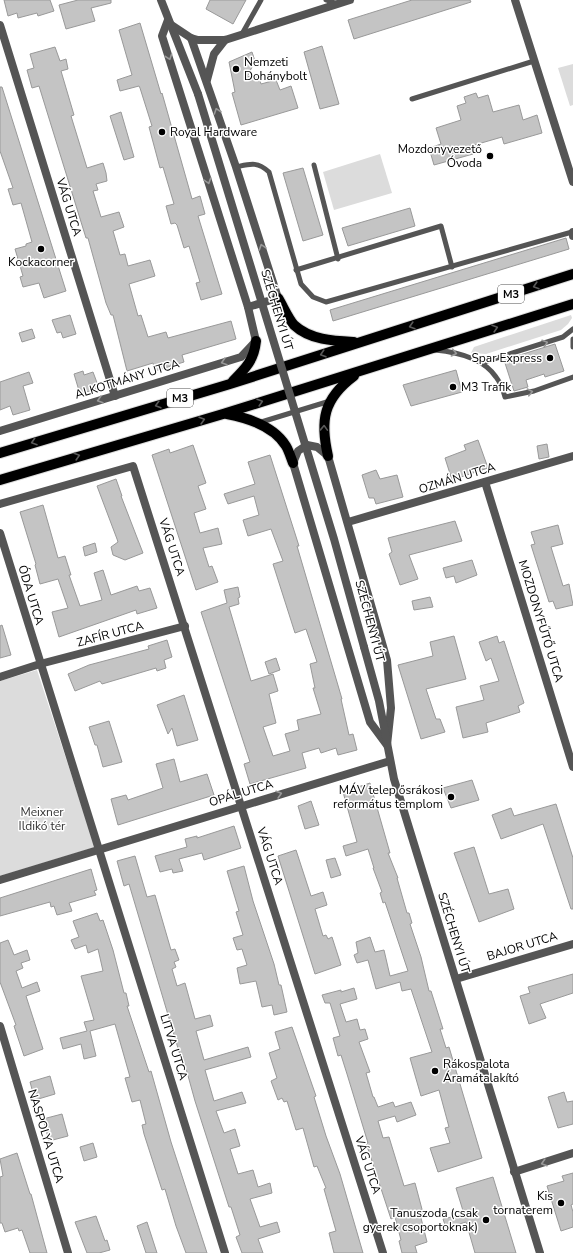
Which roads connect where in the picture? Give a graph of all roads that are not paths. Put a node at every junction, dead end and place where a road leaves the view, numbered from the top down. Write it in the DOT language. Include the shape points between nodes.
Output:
graph roads {
  1 [pos="161,0"];
  2 [pos="261,0"];
  3 [pos="326,0"];
  4 [pos="350,0"];
  5 [pos="515,0"];
  6 [pos="336,2"];
  7 [pos="169,22"];
  8 [pos="0,25"];
  9 [pos="242,35"];
  10 [pos="191,38"];
  11 [pos="225,40"];
  12 [pos="534,61"];
  13 [pos="206,81"];
  14 [pos="412,99"];
  15 [pos="314,165"];
  16 [pos="236,167"];
  17 [pos="573,182"];
  18 [pos="573,233"];
  19 [pos="338,258"];
  20 [pos="452,267"];
  21 [pos="296,270"];
  22 [pos="573,274"];
  23 [pos="278,298"];
  24 [pos="573,304"];
  25 [pos="248,307"];
  26 [pos="573,329"];
  27 [pos="573,339"];
  28 [pos="256,341"];
  29 [pos="360,342"];
  30 [pos="573,347"];
  31 [pos="424,349"];
  32 [pos="481,363"];
  33 [pos="360,371"];
  34 [pos="573,377"];
  35 [pos="230,384"];
  36 [pos="115,396"];
  37 [pos="330,401"];
  38 [pos="223,414"];
  39 [pos="257,423"];
  40 [pos="0,431"];
  41 [pos="0,453"];
  42 [pos="328,456"];
  43 [pos="573,456"];
  44 [pos="293,463"];
  45 [pos="0,480"];
  46 [pos="485,482"];
  47 [pos="0,504"];
  48 [pos="348,522"];
  49 [pos="0,533"];
  50 [pos="185,626"];
  51 [pos="40,664"];
  52 [pos="0,677"];
  53 [pos="387,745"];
  54 [pos="390,761"];
  55 [pos="573,767"];
  56 [pos="241,805"];
  57 [pos="99,849"];
  58 [pos="0,880"];
  59 [pos="573,944"];
  60 [pos="456,979"];
  61 [pos="0,1026"];
  62 [pos="573,1153"];
  63 [pos="514,1172"];
  64 [pos="68,1253"];
  65 [pos="225,1253"];
  66 [pos="383,1253"];
  67 [pos="540,1253"];
  1 -- 7 [label="street, SZÉCHENYI ÚT"];
  2 -- 9 [label="lane"];
  3 -- 6 [label="lane"];
  4 -- 6 [label="street"];
  5 -- 12 [label="street"];
  6 -- 9 [label="street"];
  7 -- 10 [label="street"];
  7 -- 25 [label="street, one-way" via="162,36"];
  7 -- 53 [label="street, SZÉCHENYI ÚT, bridge" via="198,94 334,539 379,702"];
  8 -- 36 [label="street, VÁG UTCA"];
  9 -- 11 [label="street"];
  10 -- 11 [label="street"];
  10 -- 13 [label="street"];
  11 -- 13 [label="street" via="214,54"];
  12 -- 14 [label="lane"];
  12 -- 17 [label="street"];
  16 -- 13 [label="street, one-way"];
  15 -- 19 [label="lane"];
  16 -- 21 [label="lane" via="262,165 268,172"];
  23 -- 16 [label="street, one-way"];
  18 -- 20 [label="lane"];
  19 -- 20 [label="lane" via="441,226"];
  19 -- 21 [label="lane"];
  20 -- 21 [label="lane" via="326,302 313,297 301,284"];
  22 -- 29 [label="main road, M3, one-way"];
  23 -- 25 [label="street"];
  23 -- 29 [label="main road" via="293,324 311,335 323,339"];
  31 -- 24 [label="main road, M3, one-way"];
  25 -- 28 [label="street"];
  32 -- 26 [label="lane, one-way" via="563,337"];
  27 -- 30 [label="lane"];
  28 -- 35 [label="main road" via="255,352 248,367"];
  28 -- 36 [label="street, ALKOTMÁNY UTCA, one-way" via="241,356"];
  29 -- 35 [label="main road, M3, one-way"];
  31 -- 32 [label="lane, one-way" via="464,355"];
  31 -- 33 [label="main road, M3"];
  32 -- 34 [label="lane, one-way" via="496,376 505,397 534,391"];
  33 -- 37 [label="main road" via="335,392"];
  38 -- 33 [label="main road, M3, one-way"];
  35 -- 41 [label="main road, M3, one-way"];
  36 -- 40 [label="street, ALKOTMÁNY UTCA, one-way"];
  37 -- 39 [label="lane"];
  42 -- 37 [label="main road, one-way" via="324,425"];
  38 -- 39 [label="main road" via="241,416"];
  45 -- 38 [label="main road, M3, one-way"];
  39 -- 44 [label="main road" via="279,437"];
  42 -- 44 [label="street" via="317,447 307,445 298,451"];
  42 -- 48 [label="street"];
  43 -- 46 [label="street, OZMÁN UTCA"];
  44 -- 53 [label="street" via="370,722"];
  46 -- 48 [label="street, OZMÁN UTCA"];
  46 -- 55 [label="street, MOZDONYFŰTŐ UTCA"];
  47 -- 50 [label="street, VÁG UTCA" via="133,466"];
  48 -- 53 [label="street" via="387,660 391,708"];
  49 -- 51 [label="street, ÓDA UTCA"];
  50 -- 51 [label="street, ZAFÍR UTCA"];
  50 -- 56 [label="street, VÁG UTCA"];
  51 -- 52 [label="street"];
  51 -- 57 [label="street"];
  53 -- 54 [label="street, SZÉCHENYI ÚT"];
  56 -- 54 [label="street, OPÁL UTCA, one-way"];
  54 -- 60 [label="street, SZÉCHENYI ÚT"];
  56 -- 57 [label="street, OPÁL UTCA"];
  56 -- 66 [label="street, VÁG UTCA"];
  57 -- 58 [label="street"];
  57 -- 65 [label="street, LITVA UTCA"];
  59 -- 60 [label="street, BAJOR UTCA"];
  60 -- 63 [label="street, SZÉCHENYI ÚT"];
  61 -- 64 [label="street, NASPOLYA UTCA"];
  62 -- 63 [label="street, one-way"];
  63 -- 67 [label="street, SZÉCHENYI ÚT"];
}
